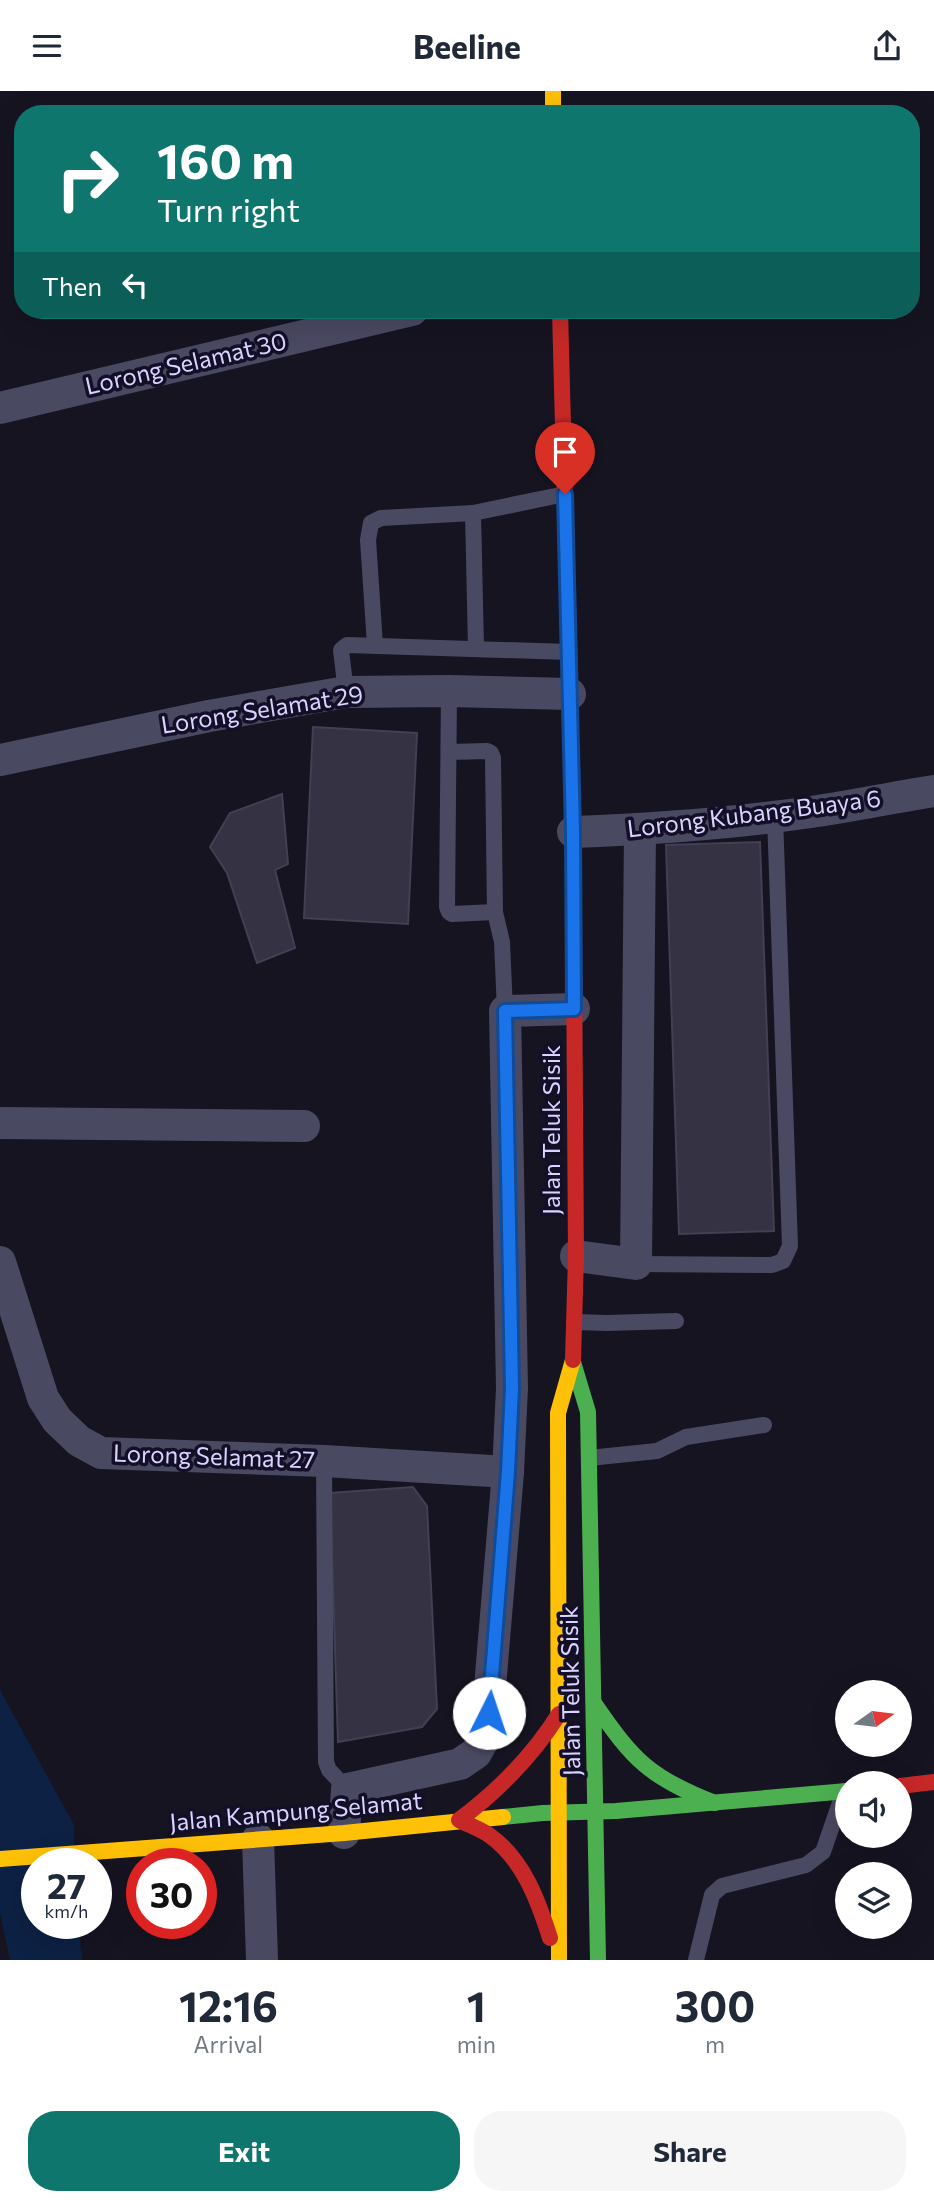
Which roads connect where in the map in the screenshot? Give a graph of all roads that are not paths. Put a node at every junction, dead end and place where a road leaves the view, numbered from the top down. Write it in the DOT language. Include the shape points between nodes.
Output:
graph roads {
  1 [pos="374,319"];
  2 [pos="560,319"];
  3 [pos="0,408"];
  4 [pos="565,494"];
  5 [pos="473,513"];
  6 [pos="375,645"];
  7 [pos="476,648"];
  8 [pos="569,652"];
  9 [pos="449,691"];
  10 [pos="346,692"];
  11 [pos="570,694"];
  12 [pos="449,752"];
  13 [pos="0,760"];
  14 [pos="934,791"];
  15 [pos="775,816"];
  16 [pos="640,830"];
  17 [pos="573,832"];
  18 [pos="495,912"];
  19 [pos="574,1009"];
  20 [pos="505,1011"];
  21 [pos="0,1123"];
  22 [pos="304,1126"];
  23 [pos="576,1256"];
  24 [pos="0,1262"];
  25 [pos="636,1265"];
  26 [pos="676,1321"];
  27 [pos="574,1322"];
  28 [pos="573,1362"];
  29 [pos="764,1425"];
  30 [pos="589,1458"];
  31 [pos="324,1461"];
  32 [pos="508,1472"];
  33 [pos="594,1703"];
  34 [pos="559,1714"];
  35 [pos="934,1782"];
  36 [pos="912,1785"];
  37 [pos="347,1789"];
  38 [pos="835,1792"];
  39 [pos="715,1803"];
  40 [pos="596,1811"];
  41 [pos="559,1812"];
  42 [pos="459,1820"];
  43 [pos="835,1820"];
  44 [pos="344,1833"];
  45 [pos="258,1839"];
  46 [pos="0,1859"];
  47 [pos="262,1960"];
  48 [pos="558,1960"];
  49 [pos="598,1960"];
  50 [pos="696,1960"];
  1 -- 3 [label="street, Lorong Selamat 30"];
  2 -- 4 [label="main road, Jalan Teluk Sisik"];
  4 -- 5 [label="lane"];
  4 -- 8 [label="main road, Jalan Teluk Sisik"];
  5 -- 6 [label="lane" via="381,518 371,523 368,540"];
  5 -- 7 [label="lane"];
  6 -- 7 [label="lane"];
  6 -- 10 [label="lane" via="343,646"];
  7 -- 8 [label="lane"];
  8 -- 11 [label="main road, Jalan Teluk Sisik"];
  9 -- 10 [label="street, Lorong Selamat 29"];
  9 -- 11 [label="street, Lorong Selamat 29"];
  9 -- 12 [label="lane"];
  10 -- 13 [label="street, Lorong Selamat 29"];
  11 -- 17 [label="main road, Jalan Teluk Sisik"];
  12 -- 18 [label="lane" via="487,751 493,758"];
  12 -- 18 [label="lane" via="447,907 453,914"];
  14 -- 15 [label="street, Lorong Kubang Buaya 6"];
  15 -- 16 [label="street, Lorong Kubang Buaya 6"];
  15 -- 25 [label="lane" via="790,1246 783,1261 772,1265"];
  16 -- 17 [label="street, Lorong Kubang Buaya 6"];
  16 -- 25 [label="street"];
  17 -- 19 [label="main road, Jalan Teluk Sisik"];
  18 -- 20 [label="lane" via="502,942"];
  19 -- 20 [label="street"];
  19 -- 23 [label="main road, Jalan Teluk Sisik"];
  20 -- 32 [label="street" via="512,1388"];
  21 -- 22 [label="street"];
  23 -- 25 [label="street"];
  23 -- 27 [label="main road, Jalan Teluk Sisik"];
  24 -- 31 [label="street, Lorong Selamat 27" via="43,1398 79,1441 102,1453 126,1455"];
  26 -- 27 [label="lane"];
  27 -- 28 [label="main road, Jalan Teluk Sisik"];
  28 -- 30 [label="main road, Jalan Teluk Sisik" via="588,1412"];
  28 -- 34 [label="main road, Jalan Teluk Sisik" via="558,1413"];
  29 -- 30 [label="lane" via="686,1437 657,1451"];
  30 -- 33 [label="main road, Jalan Teluk Sisik"];
  31 -- 32 [label="street, Lorong Selamat 27"];
  31 -- 37 [label="lane" via="326,1762"];
  32 -- 37 [label="street" via="486,1735 476,1753 460,1764"];
  33 -- 39 [label="main road" via="611,1729 653,1774"];
  33 -- 40 [label="main road, Jalan Teluk Sisik"];
  34 -- 41 [label="main road, Jalan Teluk Sisik"];
  34 -- 42 [label="main road" via="517,1772"];
  35 -- 36 [label="main road"];
  37 -- 44 [label="street"];
  38 -- 39 [label="main road, Jalan Kampung Selamat"];
  39 -- 40 [label="main road, Jalan Kampung Selamat"];
  40 -- 41 [label="main road, Jalan Kampung Selamat"];
  40 -- 49 [label="main road, Jalan Teluk Sisik"];
  41 -- 42 [label="main road, Jalan Kampung Selamat"];
  41 -- 48 [label="main road, Jalan Teluk Sisik"];
  42 -- 44 [label="main road, Jalan Kampung Selamat"];
  42 -- 48 [label="main road" via="489,1836 521,1870"];
  43 -- 50 [label="lane" via="823,1852 806,1865 722,1886 712,1895"];
  44 -- 45 [label="main road, Jalan Kampung Selamat"];
  45 -- 46 [label="main road, Jalan Kampung Selamat"];
  45 -- 47 [label="street"];
}
